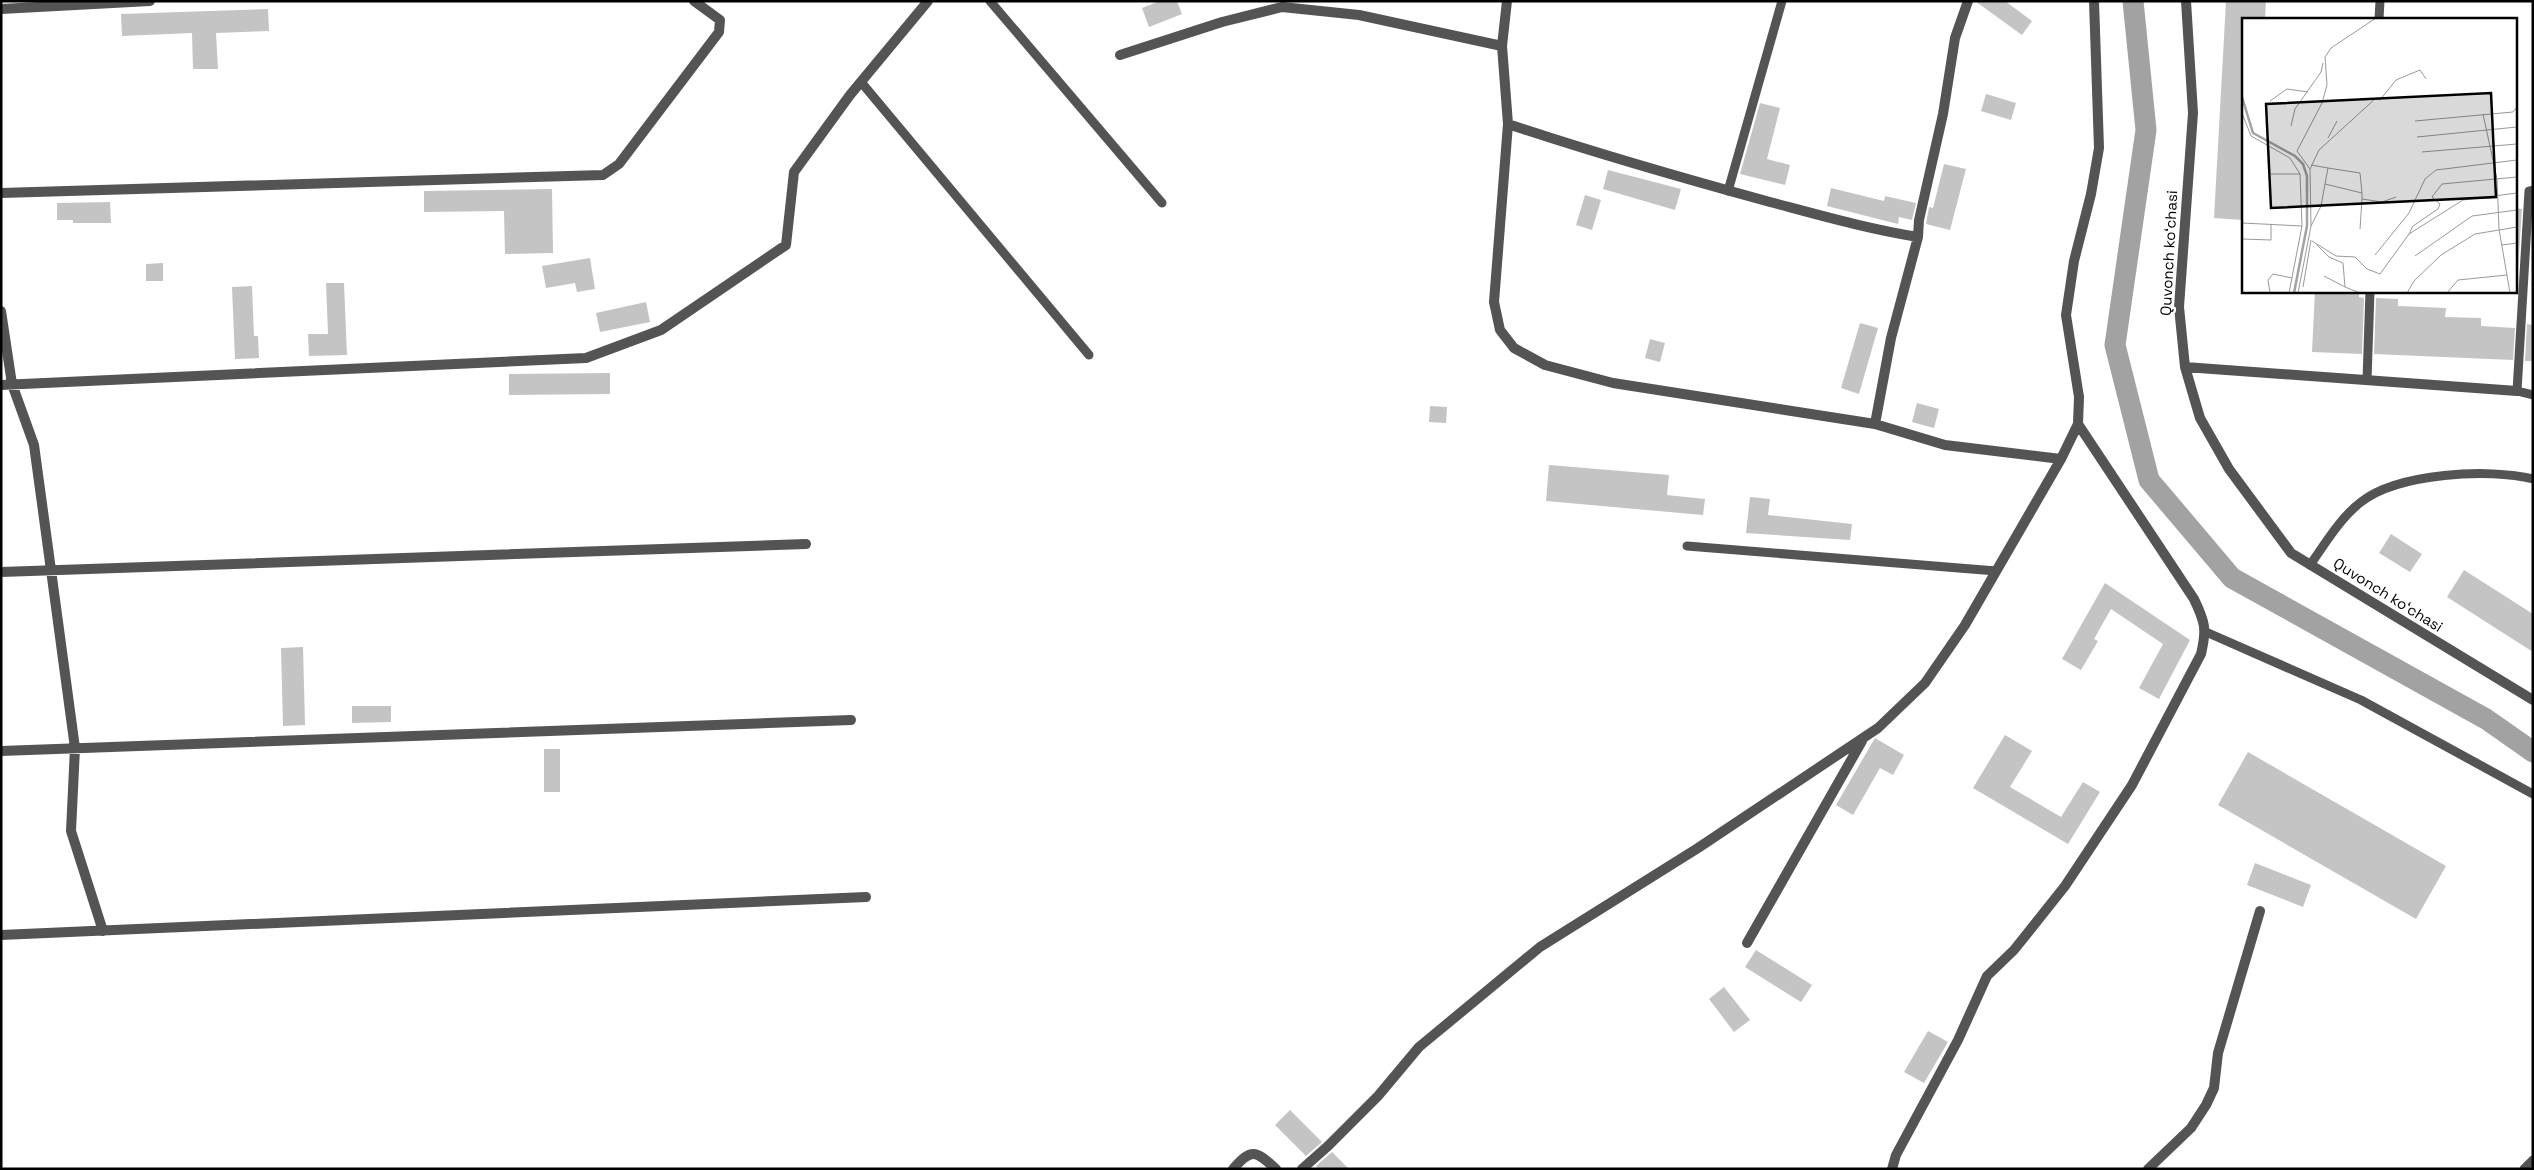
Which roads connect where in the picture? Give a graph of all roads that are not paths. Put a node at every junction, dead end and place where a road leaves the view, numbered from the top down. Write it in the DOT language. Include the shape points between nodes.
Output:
graph roads {
  1 [pos="150,1"];
  2 [pos="694,1"];
  3 [pos="928,1"];
  4 [pos="990,1"];
  5 [pos="1507,1"];
  6 [pos="1782,1"];
  7 [pos="1968,1"];
  8 [pos="2094,1"];
  9 [pos="2186,1"];
  10 [pos="2380,1"];
  11 [pos="1,9"];
  12 [pos="2379,18"];
  13 [pos="1502,46"];
  14 [pos="1120,55"];
  15 [pos="861,82"];
  16 [pos="1508,124"];
  17 [pos="2533,190"];
  18 [pos="1728,191"];
  19 [pos="1,193"];
  20 [pos="1162,203"];
  21 [pos="1918,237"];
  22 [pos="2370,292"];
  23 [pos="1,311"];
  24 [pos="1088,355"];
  25 [pos="2185,367"];
  26 [pos="2367,380"];
  27 [pos="1,384"];
  28 [pos="12,384"];
  29 [pos="2517,391"];
  30 [pos="2533,395"];
  31 [pos="1875,424"];
  32 [pos="2078,424"];
  33 [pos="2061,459"];
  34 [pos="2533,479"];
  35 [pos="806,544"];
  36 [pos="1688,546"];
  37 [pos="2310,565"];
  38 [pos="51,570"];
  39 [pos="1996,571"];
  40 [pos="1,572"];
  41 [pos="2206,632"];
  42 [pos="2533,700"];
  43 [pos="851,720"];
  44 [pos="1864,738"];
  45 [pos="75,748"];
  46 [pos="1,752"];
  47 [pos="2533,794"];
  48 [pos="866,897"];
  49 [pos="2260,911"];
  50 [pos="103,931"];
  51 [pos="1,935"];
  52 [pos="1747,943"];
  53 [pos="2533,1160"];
  54 [pos="1233,1169"];
  55 [pos="1276,1169"];
  56 [pos="1302,1169"];
  57 [pos="1892,1169"];
  58 [pos="2148,1169"];
  59 [pos="2524,1169"];
  1 -- 11 [label="street"];
  2 -- 19 [label="street" via="720,20 719,32 620,164 603,175"];
  3 -- 15 [label="street"];
  4 -- 20 [label="lane"];
  5 -- 13 [label="street"];
  6 -- 18 [label="lane"];
  7 -- 21 [label="street" via="1955,38 1943,114 1918,220"];
  8 -- 32 [label="street" via="2099,148 2074,261 2066,315 2079,397"];
  9 -- 25 [label="street, Quvonch koʻchasi" via="2193,113 2179,307"];
  10 -- 12 [label="lane"];
  13 -- 14 [label="street" via="1359,14 1282,7 1222,22"];
  13 -- 16 [label="street"];
  15 -- 24 [label="lane"];
  15 -- 28 [label="street" via="794,172 786,245 662,330 586,358"];
  16 -- 18 [label="street" via="1596,154"];
  16 -- 31 [label="street" via="1494,302 1500,330 1514,348 1545,365 1613,383"];
  17 -- 29 [label="lane" via="2528,191"];
  18 -- 21 [label="street"];
  21 -- 31 [label="street" via="1891,338"];
  22 -- 26 [label="lane"];
  23 -- 28 [label="street"];
  25 -- 26 [label="street"];
  25 -- 37 [label="street, Quvonch koʻchasi" via="2200,418 2229,469 2291,554"];
  26 -- 29 [label="street"];
  27 -- 28 [label="street"];
  28 -- 38 [label="street" via="34,445"];
  29 -- 30 [label="lane"];
  31 -- 33 [label="street" via="1945,445"];
  32 -- 33 [label="street"];
  32 -- 41 [label="street" via="2194,599 2204,619"];
  33 -- 39 [label="street"];
  34 -- 37 [label="lane" via="2512,474 2458,473 2393,486 2362,502 2336,529"];
  35 -- 38 [label="street"];
  36 -- 39 [label="lane"];
  37 -- 42 [label="street, Quvonch koʻchasi"];
  38 -- 40 [label="street"];
  38 -- 45 [label="street"];
  39 -- 44 [label="street" via="1925,683"];
  41 -- 47 [label="lane" via="2361,700"];
  41 -- 57 [label="street" via="2201,654 2132,785 2065,886 2014,950 1987,976 1958,1040 1896,1155"];
  43 -- 45 [label="street"];
  44 -- 52 [label="street"];
  44 -- 56 [label="street" via="1656,876 1540,947 1419,1047 1378,1096"];
  45 -- 46 [label="street"];
  45 -- 50 [label="street" via="71,831"];
  48 -- 50 [label="street"];
  49 -- 58 [label="street" via="2218,1054 2214,1088 2192,1128"];
  50 -- 51 [label="street"];
  53 -- 59 [label="lane"];
  54 -- 55 [label="street" via="1244,1156 1253,1153 1259,1154"];
}
